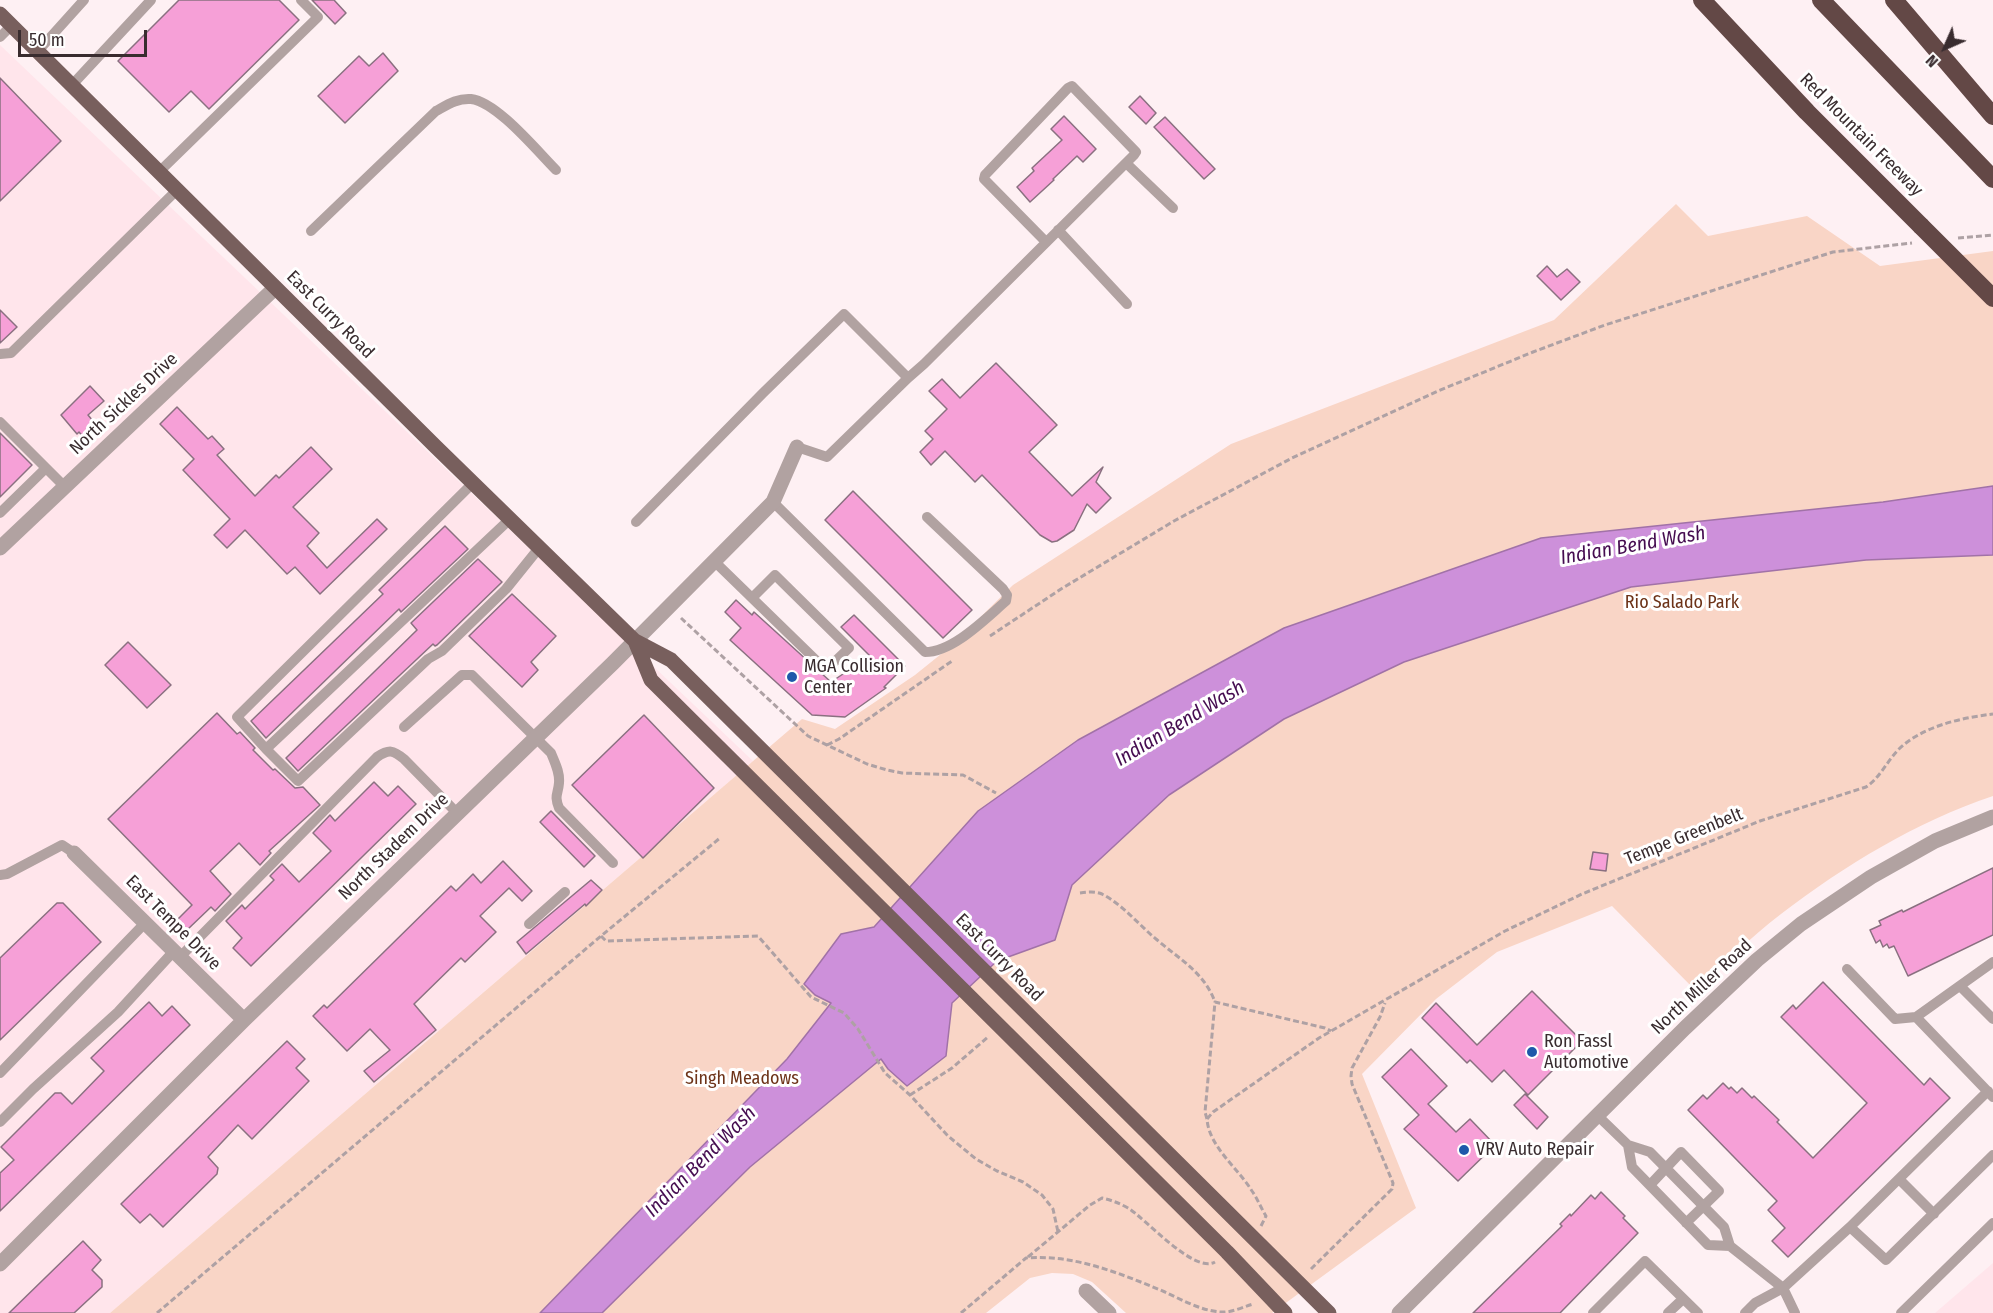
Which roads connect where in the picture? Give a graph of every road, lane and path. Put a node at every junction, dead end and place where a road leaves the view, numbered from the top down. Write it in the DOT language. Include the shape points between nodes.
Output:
graph roads {
  1 [pos="84,0"];
  2 [pos="151,0"];
  3 [pos="301,0"];
  4 [pos="1702,0"];
  5 [pos="1821,0"];
  6 [pos="1894,0"];
  7 [pos="0,14"];
  8 [pos="12,25"];
  9 [pos="0,37"];
  10 [pos="38,51"];
  11 [pos="72,85"];
  12 [pos="1993,116"];
  13 [pos="1126,163"];
  14 [pos="556,170"];
  15 [pos="159,172"];
  16 [pos="1993,179"];
  17 [pos="177,190"];
  18 [pos="1173,208"];
  19 [pos="1058,230"];
  20 [pos="311,231"];
  21 [pos="1993,235"];
  22 [pos="1947,239"];
  23 [pos="1046,242"];
  24 [pos="1913,243"];
  25 [pos="275,288"];
  26 [pos="1993,298"];
  27 [pos="1127,304"];
  28 [pos="0,354"];
  29 [pos="908,378"];
  30 [pos="0,422"];
  31 [pos="796,447"];
  32 [pos="46,468"];
  33 [pos="473,483"];
  34 [pos="65,487"];
  35 [pos="773,502"];
  36 [pos="0,513"];
  37 [pos="927,517"];
  38 [pos="510,519"];
  39 [pos="636,522"];
  40 [pos="0,548"];
  41 [pos="539,548"];
  42 [pos="714,561"];
  43 [pos="752,598"];
  44 [pos="669,606"];
  45 [pos="635,641"];
  46 [pos="981,641"];
  47 [pos="951,661"];
  48 [pos="1993,714"];
  49 [pos="404,727"];
  50 [pos="534,739"];
  51 [pos="826,745"];
  52 [pos="266,749"];
  53 [pos="996,793"];
  54 [pos="457,813"];
  55 [pos="1993,817"];
  56 [pos="720,838"];
  57 [pos="74,853"];
  58 [pos="613,863"];
  59 [pos="0,875"];
  60 [pos="565,892"];
  61 [pos="1080,893"];
  62 [pos="146,923"];
  63 [pos="530,924"];
  64 [pos="601,936"];
  65 [pos="177,954"];
  66 [pos="1993,962"];
  67 [pos="1846,969"];
  68 [pos="1960,986"];
  69 [pos="1385,1001"];
  70 [pos="1215,1002"];
  71 [pos="1916,1017"];
  72 [pos="1993,1019"];
  73 [pos="244,1020"];
  74 [pos="1000,1026"];
  75 [pos="1331,1031"];
  76 [pos="0,1073"];
  77 [pos="1990,1094"];
  78 [pos="910,1095"];
  79 [pos="1598,1116"];
  80 [pos="1206,1119"];
  81 [pos="0,1122"];
  82 [pos="1628,1145"];
  83 [pos="1993,1155"];
  84 [pos="1666,1168"];
  85 [pos="1899,1179"];
  86 [pos="1650,1185"];
  87 [pos="1703,1206"];
  88 [pos="1934,1214"];
  89 [pos="1686,1223"];
  90 [pos="1993,1223"];
  91 [pos="1261,1226"];
  92 [pos="1850,1227"];
  93 [pos="1059,1232"];
  94 [pos="1730,1246"];
  95 [pos="1026,1258"];
  96 [pos="1217,1261"];
  97 [pos="0,1264"];
  98 [pos="1311,1269"];
  99 [pos="1783,1288"];
  100 [pos="1086,1291"];
  101 [pos="1683,1299"];
  102 [pos="158,1313"];
  103 [pos="1109,1313"];
  104 [pos="1285,1313"];
  105 [pos="1329,1313"];
  106 [pos="1399,1313"];
  107 [pos="1593,1313"];
  108 [pos="1668,1313"];
  109 [pos="1698,1313"];
  110 [pos="1745,1313"];
  111 [pos="1795,1313"];
  112 [pos="1900,1313"];
  1 -- 10 [label="lane"];
  2 -- 11 [label="lane"];
  3 -- 15 [label="lane" via="318,17"];
  4 -- 26 [label="highway, Red Mountain Freeway, bridge" via="1807,112"];
  5 -- 16 [label="highway"];
  6 -- 12 [label="highway"];
  7 -- 8 [label="main road, East Curry Road"];
  8 -- 9 [label="lane"];
  8 -- 10 [label="main road, East Curry Road"];
  10 -- 11 [label="main road, East Curry Road"];
  11 -- 15 [label="main road, East Curry Road"];
  13 -- 18 [label="lane"];
  13 -- 19 [label="lane"];
  13 -- 23 [label="lane" via="1135,149 1076,88 1068,88 984,179"];
  14 -- 20 [label="lane" via="487,105 471,99 453,101 436,111"];
  15 -- 17 [label="main road, East Curry Road"];
  17 -- 25 [label="main road, East Curry Road"];
  17 -- 28 [label="lane" via="11,353"];
  19 -- 23 [label="lane"];
  19 -- 27 [label="lane"];
  21 -- 22 [label="path"];
  23 -- 29 [label="lane"];
  24 -- 46 [label="path" via="1833,252 1605,325 1438,391 1292,458 1173,521"];
  25 -- 33 [label="main road, East Curry Road"];
  25 -- 34 [label="street, North Sickles Drive"];
  29 -- 31 [label="lane" via="827,457"];
  29 -- 39 [label="lane" via="844,314"];
  30 -- 32 [label="lane"];
  31 -- 35 [label="street, North Stadem Drive"];
  32 -- 34 [label="lane"];
  32 -- 36 [label="lane"];
  33 -- 38 [label="main road, East Curry Road"];
  33 -- 52 [label="lane" via="237,717"];
  34 -- 40 [label="street, North Sickles Drive"];
  35 -- 37 [label="lane" via="926,652 935,652 973,630 1006,601 1007,595"];
  35 -- 42 [label="street, North Stadem Drive"];
  38 -- 41 [label="main road, East Curry Road"];
  38 -- 52 [label="lane"];
  41 -- 45 [label="main road, East Curry Road"];
  41 -- 52 [label="lane" via="506,589 442,651 428,659 298,781"];
  42 -- 43 [label="lane"];
  42 -- 44 [label="street, North Stadem Drive"];
  43 -- 43 [label="lane" via="826,670 849,648 775,575"];
  44 -- 45 [label="street, North Stadem Drive"];
  44 -- 51 [label="path" via="792,722"];
  45 -- 50 [label="street, North Stadem Drive"];
  45 -- 74 [label="main road, East Curry Road" via="651,680"];
  45 -- 105 [label="main road, East Curry Road" via="671,660"];
  47 -- 51 [label="path"];
  48 -- 69 [label="path, Tempe Greenbelt" via="1945,724 1915,736 1866,788 1760,820 1582,894 1505,931"];
  49 -- 50 [label="lane" via="462,675 472,675"];
  50 -- 54 [label="street, North Stadem Drive"];
  50 -- 58 [label="lane" via="551,753 558,768 555,797 559,808"];
  51 -- 53 [label="path" via="887,770 963,775"];
  54 -- 65 [label="lane" via="395,751 387,751"];
  54 -- 73 [label="street, North Stadem Drive"];
  55 -- 79 [label="street, North Miller Road" via="1935,841 1871,877 1801,924 1684,1028"];
  56 -- 64 [label="path"];
  57 -- 59 [label="lane" via="62,845"];
  57 -- 62 [label="street, East Tempe Drive"];
  60 -- 63 [label="lane"];
  61 -- 70 [label="path" via="1100,893 1121,908 1198,973"];
  62 -- 65 [label="street, East Tempe Drive"];
  62 -- 76 [label="lane"];
  64 -- 78 [label="path" via="606,940 758,936 811,997 844,1013 885,1073"];
  64 -- 102 [label="path"];
  65 -- 73 [label="street, East Tempe Drive"];
  65 -- 81 [label="lane"];
  66 -- 68 [label="lane"];
  67 -- 71 [label="lane" via="1895,1019"];
  68 -- 71 [label="lane"];
  68 -- 72 [label="lane"];
  69 -- 75 [label="path, Tempe Greenbelt"];
  69 -- 98 [label="path" via="1351,1076 1392,1189"];
  70 -- 75 [label="path"];
  70 -- 80 [label="path"];
  71 -- 77 [label="lane"];
  73 -- 97 [label="street, North Stadem Drive"];
  74 -- 78 [label="path" via="962,1060"];
  74 -- 104 [label="main road, East Curry Road"];
  75 -- 80 [label="path, Tempe Greenbelt"];
  77 -- 85 [label="lane"];
  78 -- 93 [label="path" via="976,1159 1042,1195 1053,1209"];
  79 -- 82 [label="lane"];
  79 -- 106 [label="street, North Miller Road"];
  80 -- 91 [label="path" via="1214,1141 1252,1190 1266,1216"];
  82 -- 84 [label="lane" via="1650,1152"];
  82 -- 86 [label="lane" via="1632,1167"];
  83 -- 88 [label="lane"];
  84 -- 86 [label="lane"];
  84 -- 87 [label="lane"];
  84 -- 87 [label="lane" via="1681,1152 1719,1191"];
  85 -- 88 [label="lane"];
  85 -- 92 [label="lane"];
  86 -- 89 [label="lane"];
  87 -- 89 [label="lane"];
  87 -- 94 [label="lane" via="1724,1227"];
  88 -- 92 [label="lane" via="1886,1260"];
  89 -- 94 [label="lane" via="1708,1245"];
  90 -- 112 [label="lane"];
  92 -- 99 [label="lane"];
  93 -- 95 [label="path"];
  93 -- 96 [label="path" via="1102,1198 1129,1209 1178,1250 1204,1265"];
  94 -- 99 [label="lane"];
  99 -- 110 [label="lane"];
  99 -- 111 [label="lane"];
  100 -- 103 [label="street"];
  101 -- 107 [label="lane" via="1645,1261"];
  101 -- 108 [label="lane"];
  101 -- 109 [label="lane"];
}
